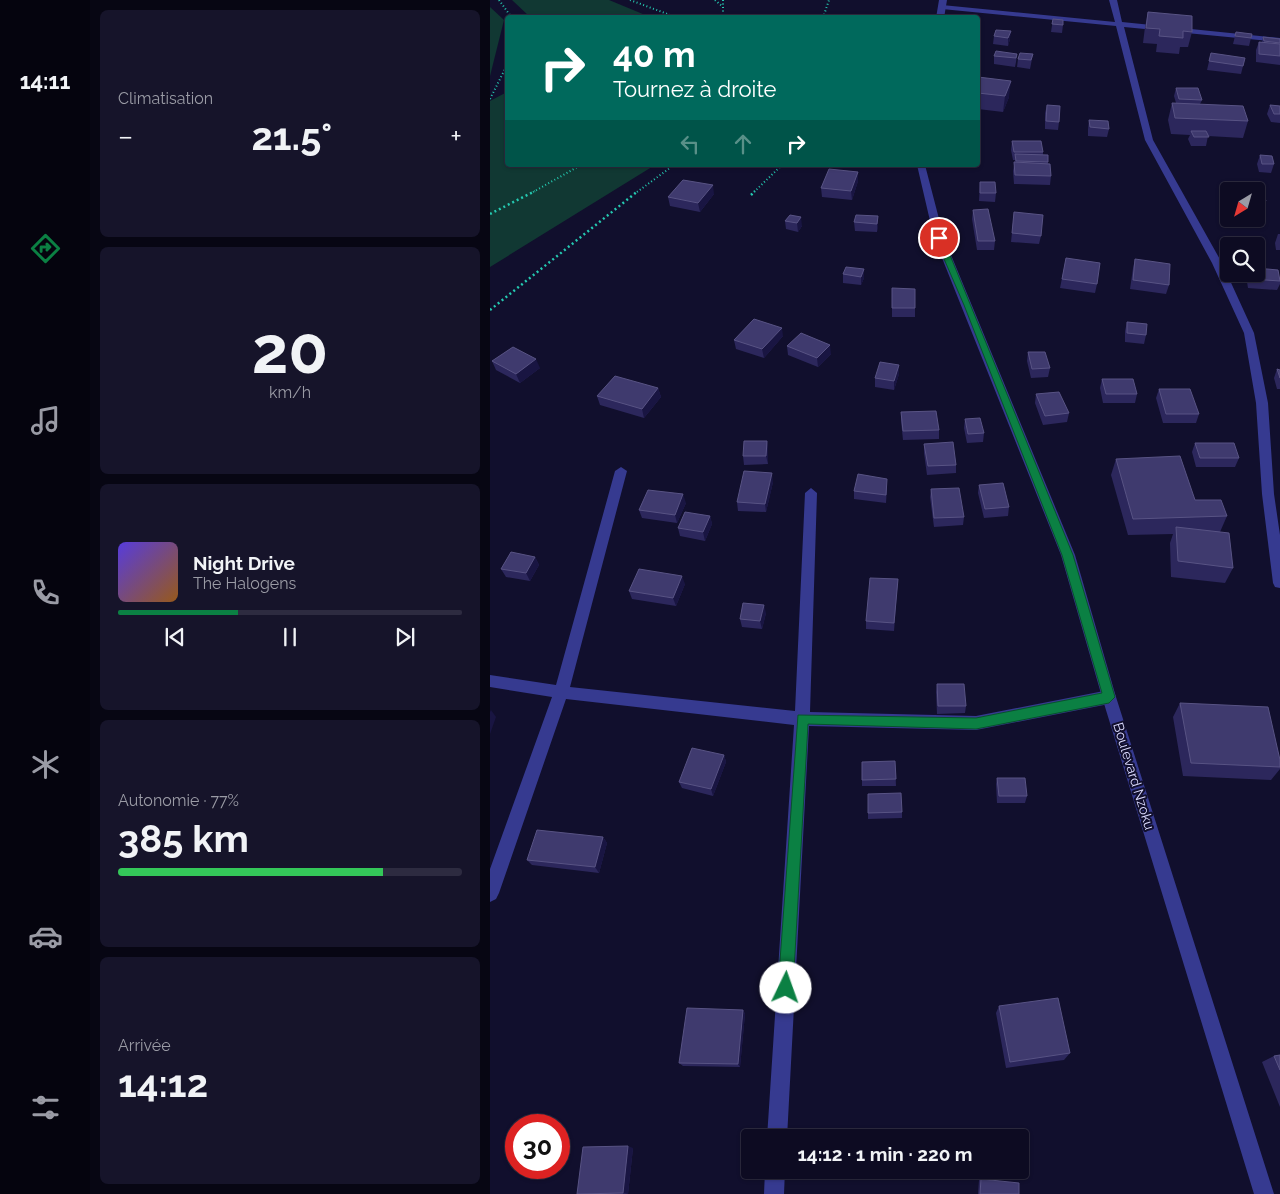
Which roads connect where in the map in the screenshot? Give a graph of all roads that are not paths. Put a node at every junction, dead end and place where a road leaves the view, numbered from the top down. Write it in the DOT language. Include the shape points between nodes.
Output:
graph roads {
  1 [pos="1113,0"];
  2 [pos="942,4"];
  3 [pos="1121,23"];
  4 [pos="1280,40"];
  5 [pos="921,167"];
  6 [pos="622,472"];
  7 [pos="811,493"];
  8 [pos="1280,583"];
  9 [pos="490,681"];
  10 [pos="561,692"];
  11 [pos="1109,697"];
  12 [pos="802,719"];
  13 [pos="490,892"];
  14 [pos="778,1129"];
  15 [pos="775,1179"];
  16 [pos="774,1194"];
  17 [pos="1264,1194"];
  1 -- 3 [label="street"];
  2 -- 3 [label="street"];
  3 -- 4 [label="street"];
  3 -- 8 [label="street" via="1149,140 1217,263 1249,333 1262,403 1268,494"];
  5 -- 11 [label="street, Boulevard Nzoku" via="939,238 1068,555"];
  6 -- 10 [label="street"];
  7 -- 12 [label="street"];
  9 -- 10 [label="street"];
  10 -- 12 [label="street"];
  10 -- 13 [label="street"];
  11 -- 12 [label="street" via="976,723"];
  11 -- 17 [label="street, Boulevard Nzoku"];
  12 -- 14 [label="street"];
  15 -- 16 [label="street"];
}
